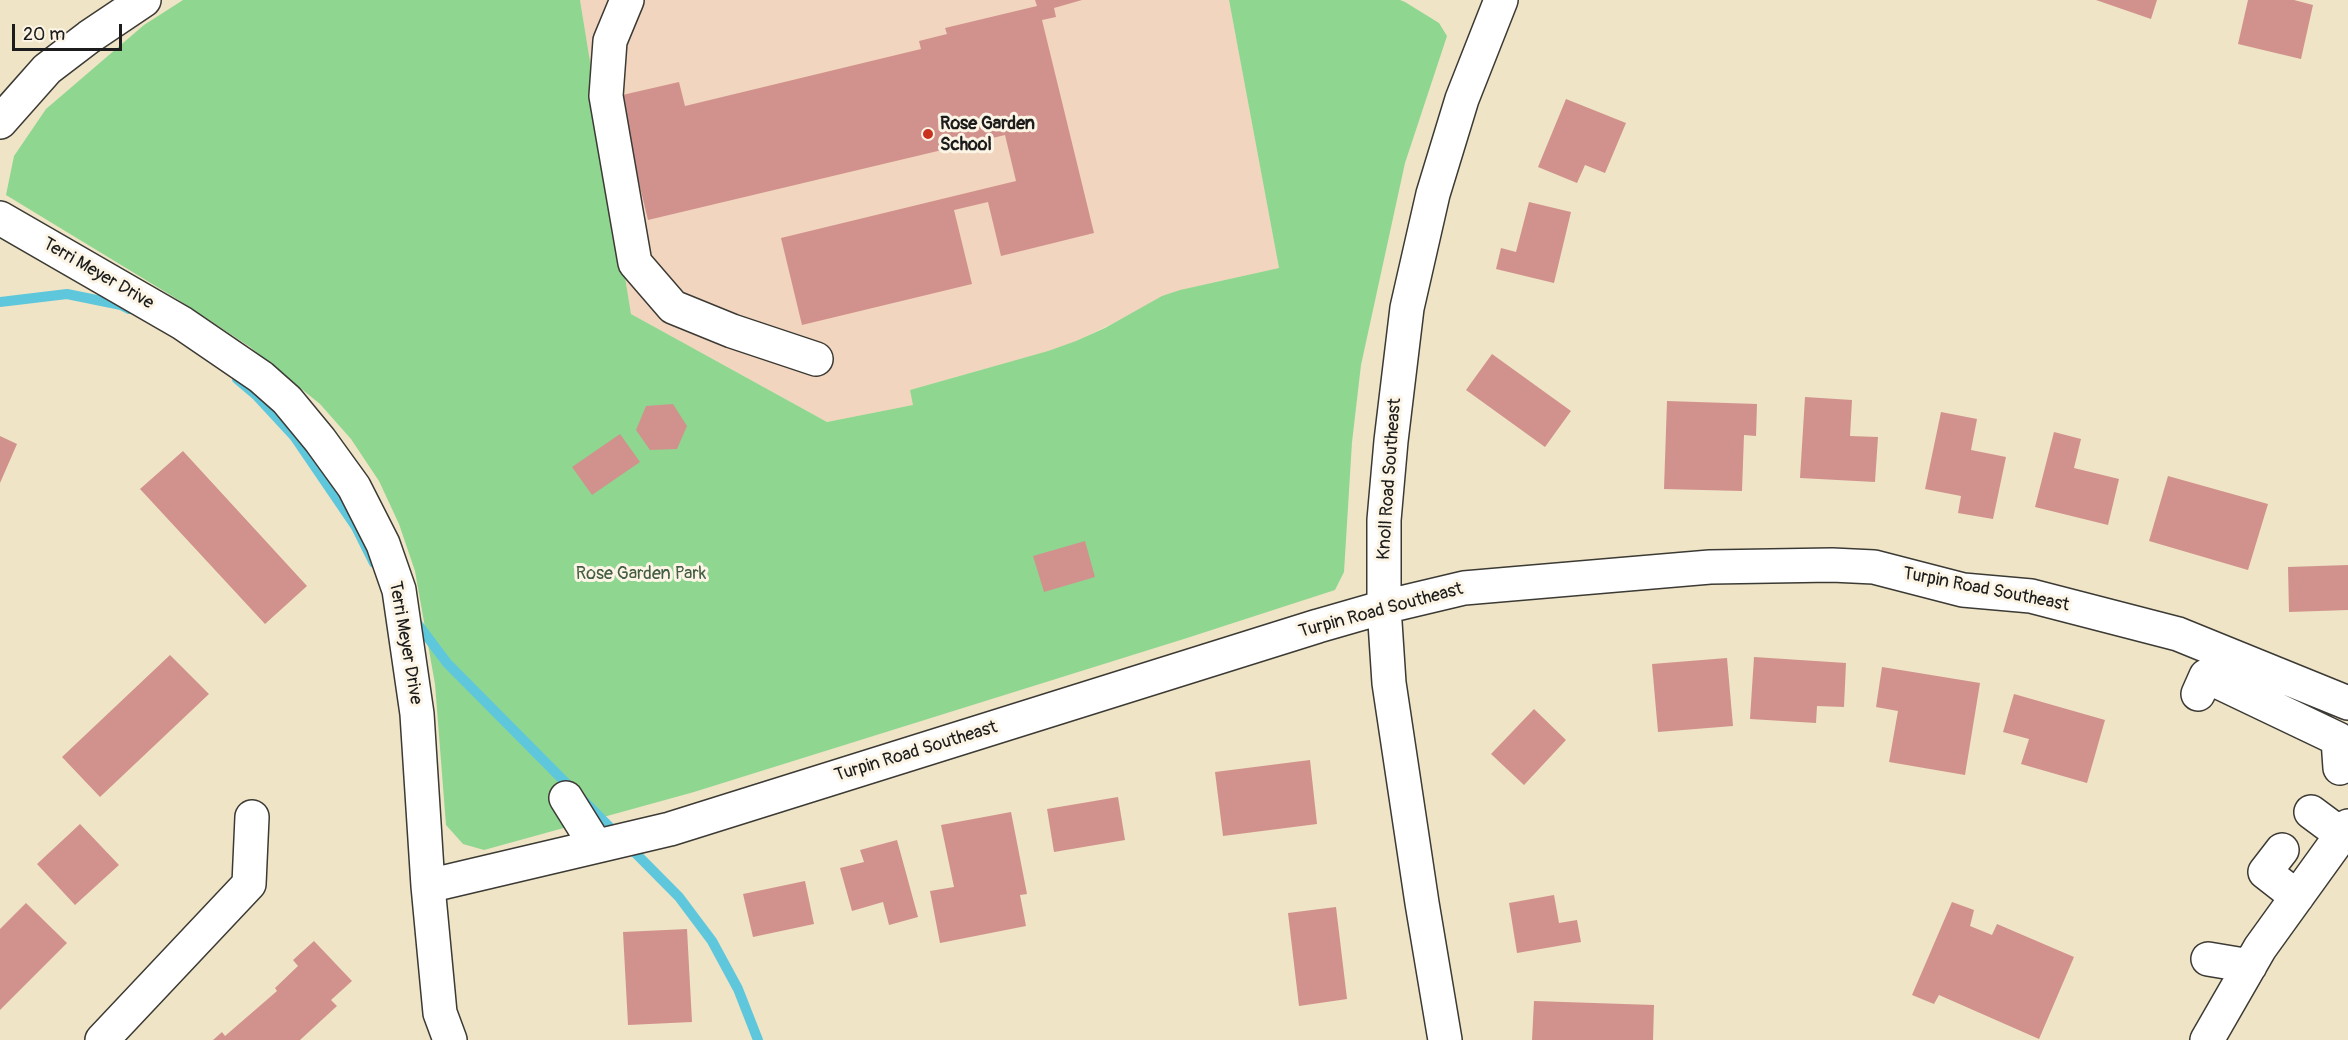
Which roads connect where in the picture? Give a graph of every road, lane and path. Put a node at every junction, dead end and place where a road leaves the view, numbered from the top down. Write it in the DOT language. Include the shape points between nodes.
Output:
graph roads {
  1 [pos="144,0"];
  2 [pos="627,0"];
  3 [pos="1495,2"];
  4 [pos="0,122"];
  5 [pos="0,218"];
  6 [pos="816,359"];
  7 [pos="1384,607"];
  8 [pos="2198,694"];
  9 [pos="2348,703"];
  10 [pos="2340,768"];
  11 [pos="566,798"];
  12 [pos="2311,812"];
  13 [pos="252,817"];
  14 [pos="2345,831"];
  15 [pos="596,846"];
  16 [pos="2273,861"];
  17 [pos="428,886"];
  18 [pos="2297,897"];
  19 [pos="2208,959"];
  20 [pos="2250,966"];
  21 [pos="102,1040"];
  22 [pos="450,1040"];
  23 [pos="1445,1040"];
  24 [pos="2207,1040"];
  1 -- 4 [label="street" via="47,69"];
  2 -- 6 [label="street" via="610,41 606,96 635,263 673,307"];
  3 -- 7 [label="street, Knoll Road Southeast" via="1432,194 1407,308 1383,520"];
  5 -- 17 [label="street, Terri Meyer Drive" via="182,323 261,377 287,400 354,487 383,544 399,590 417,714"];
  7 -- 9 [label="street, Turpin Road Southeast" via="1464,588 1594,576 1710,567 1874,567 1963,590 2031,596 2178,634"];
  7 -- 15 [label="street, Turpin Road Southeast" via="670,829"];
  7 -- 23 [label="street, Knoll Road Southeast" via="1389,683"];
  8 -- 10 [label="street" via="2206,676 2338,739"];
  11 -- 15 [label="street"];
  12 -- 14 [label="street"];
  13 -- 21 [label="street" via="249,884"];
  14 -- 18 [label="street"];
  15 -- 17 [label="street, Turpin Road Southeast"];
  16 -- 18 [label="street"];
  17 -- 22 [label="street, Terri Meyer Drive" via="440,1013"];
  18 -- 20 [label="street"];
  19 -- 20 [label="street"];
  20 -- 24 [label="street"];
}
